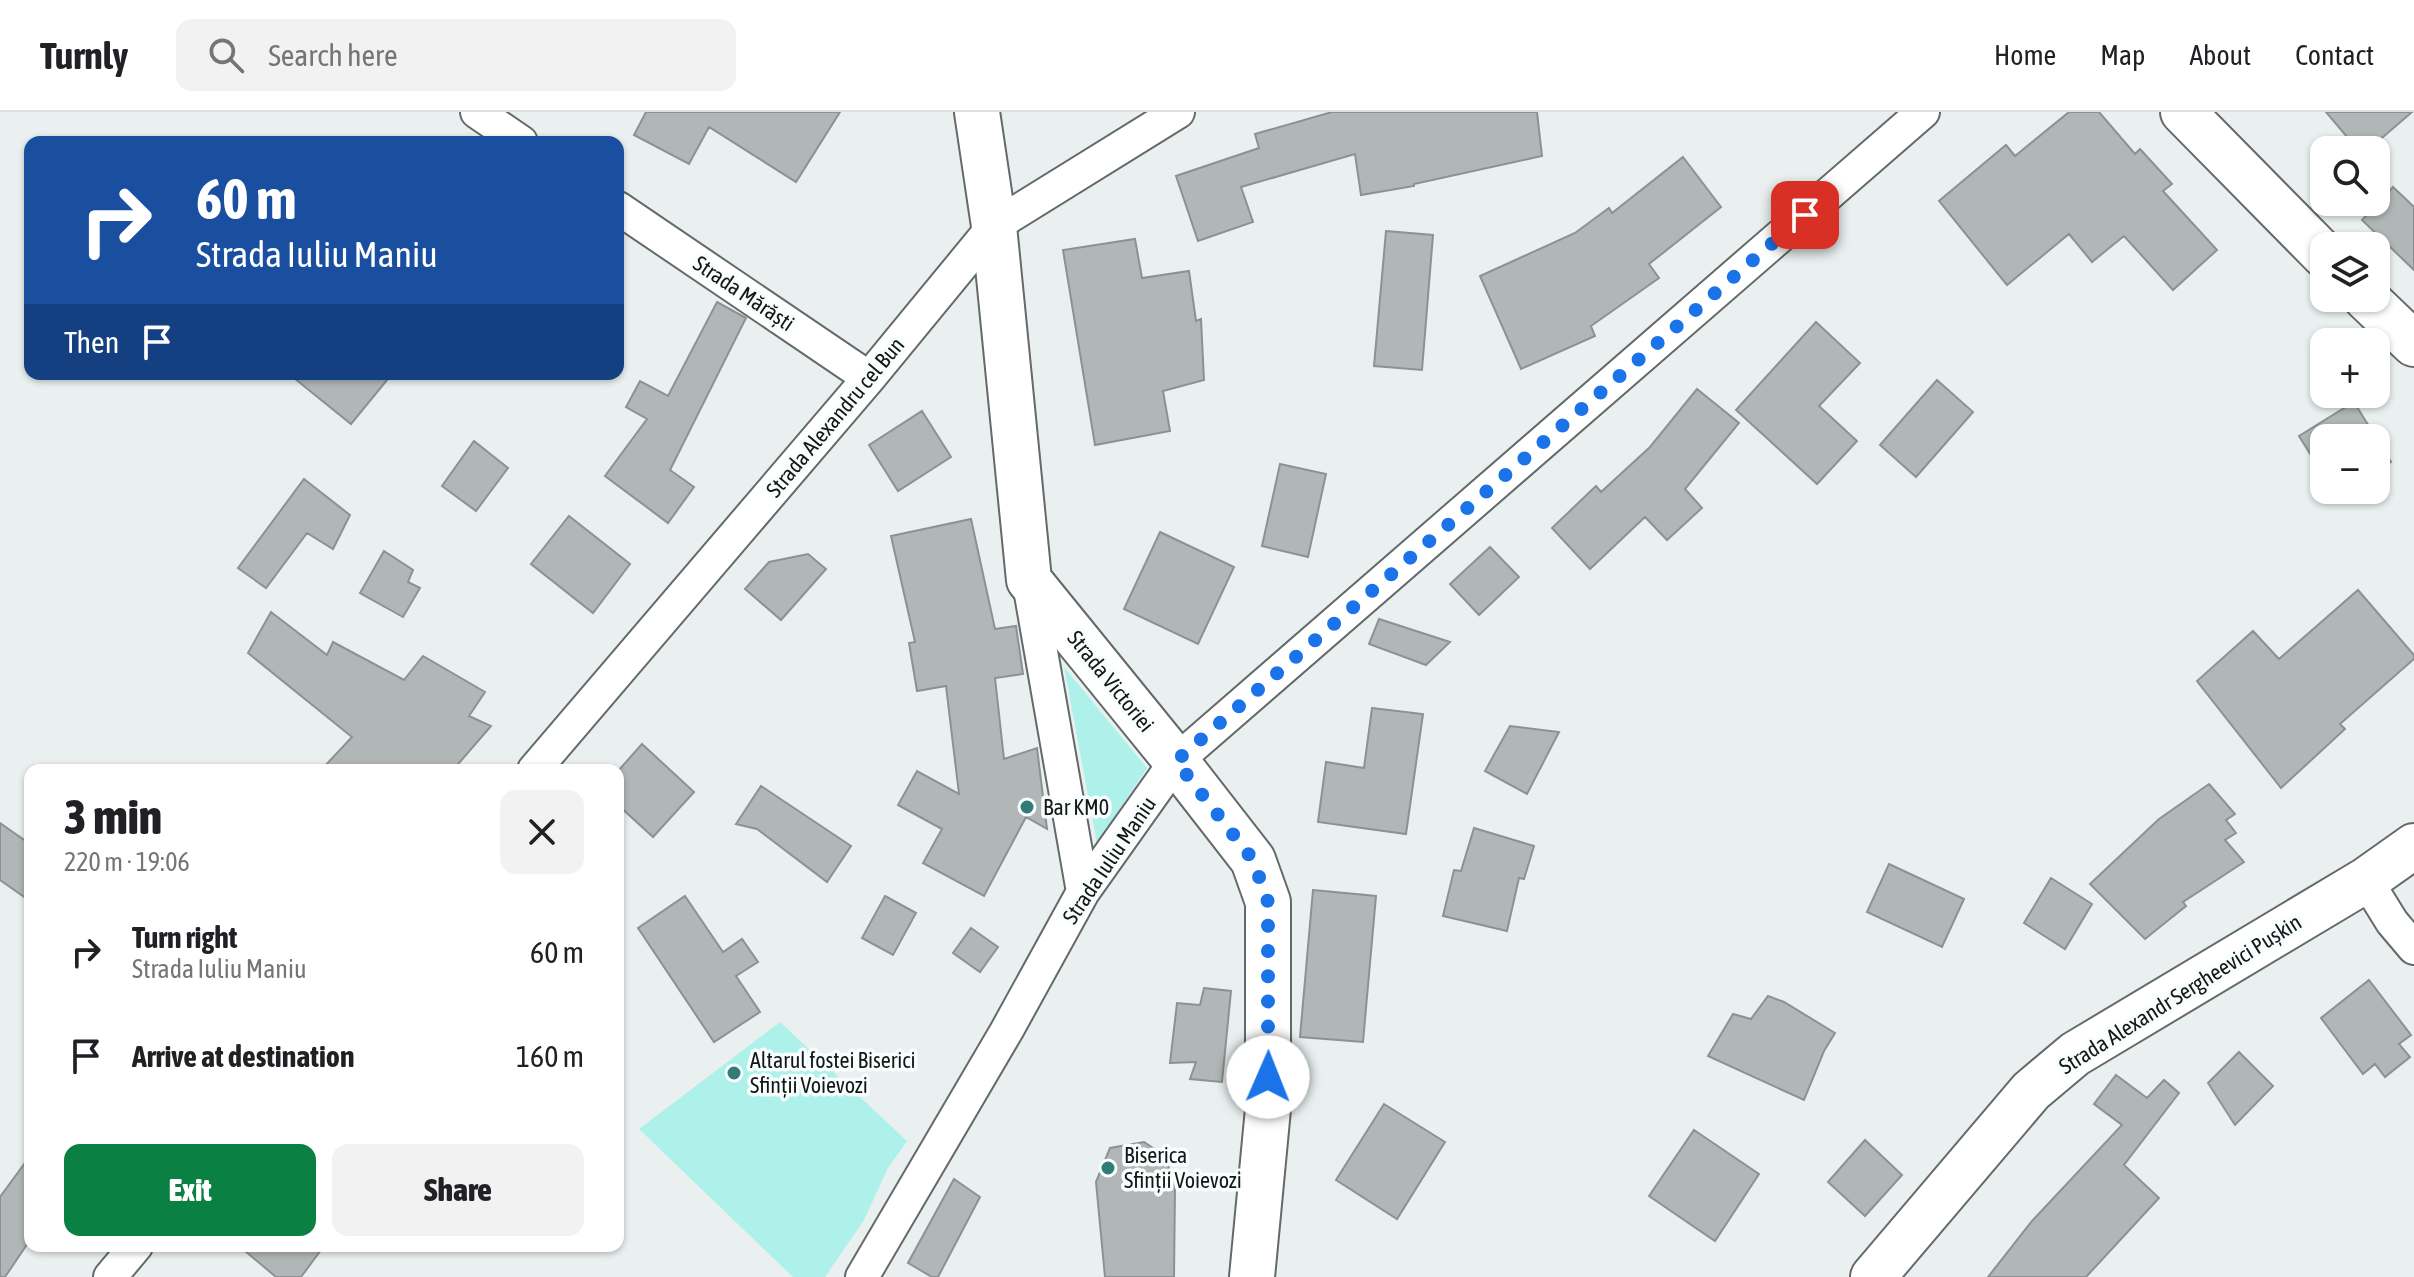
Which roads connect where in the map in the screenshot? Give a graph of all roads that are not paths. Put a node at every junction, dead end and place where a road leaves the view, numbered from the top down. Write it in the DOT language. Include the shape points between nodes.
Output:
graph roads {
  1 [pos="477,112"];
  2 [pos="977,112"];
  3 [pos="1178,112"];
  4 [pos="1923,112"];
  5 [pos="2183,112"];
  6 [pos="512,136"];
  7 [pos="624,212"];
  8 [pos="994,226"];
  9 [pos="2310,241"];
  10 [pos="2381,312"];
  11 [pos="2414,344"];
  12 [pos="869,378"];
  13 [pos="1029,580"];
  14 [pos="1176,761"];
  15 [pos="539,764"];
  16 [pos="2414,846"];
  17 [pos="2366,880"];
  18 [pos="1083,892"];
  19 [pos="2414,948"];
  20 [pos="131,1252"];
  21 [pos="110,1277"];
  22 [pos="862,1277"];
  23 [pos="1252,1277"];
  24 [pos="1873,1277"];
  1 -- 6 [label="street"];
  2 -- 8 [label="street"];
  3 -- 8 [label="street, Strada Alexandru cel Bun"];
  4 -- 14 [label="street, Strada Iuliu Maniu"];
  5 -- 9 [label="street"];
  7 -- 12 [label="street, Strada Mărăști"];
  8 -- 12 [label="street, Strada Alexandru cel Bun"];
  8 -- 13 [label="street"];
  10 -- 11 [label="street"];
  12 -- 15 [label="street, Strada Alexandru cel Bun"];
  13 -- 14 [label="street, Strada Victoriei"];
  13 -- 18 [label="street"];
  14 -- 18 [label="street, Strada Iuliu Maniu"];
  14 -- 23 [label="street, Strada Victoriei" via="1253,860 1268,902 1268,1109"];
  16 -- 17 [label="street, Strada Alexandr Sergheevici Pușkin"];
  17 -- 19 [label="street"];
  17 -- 24 [label="street, Strada Alexandr Sergheevici Pușkin" via="2075,1054 2031,1091"];
  18 -- 22 [label="street, Strada Iuliu Maniu"];
  20 -- 21 [label="street"];
}
